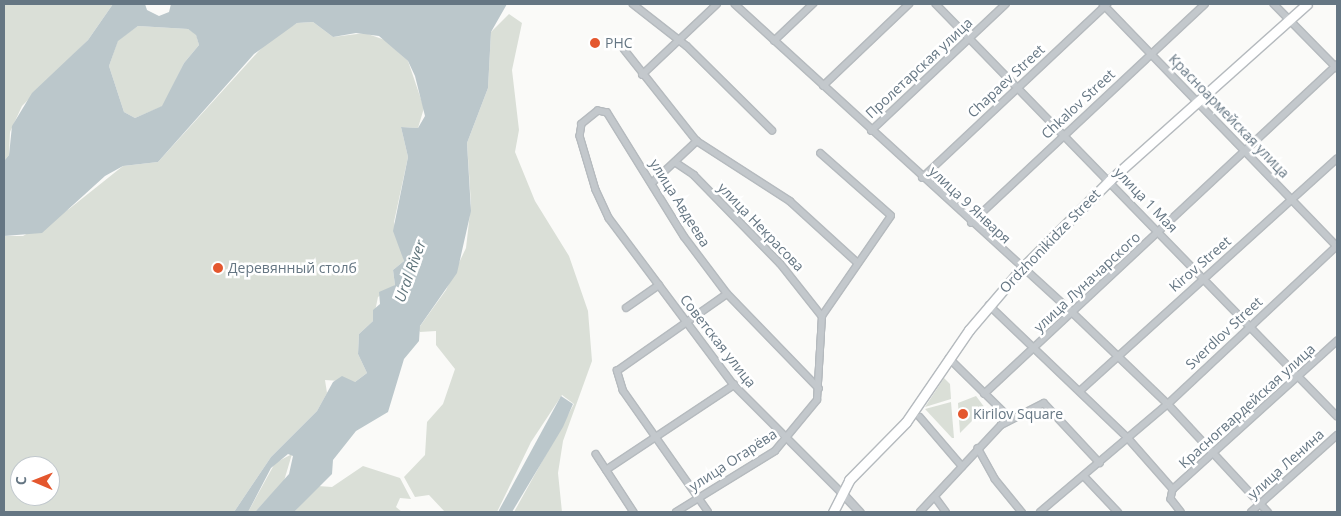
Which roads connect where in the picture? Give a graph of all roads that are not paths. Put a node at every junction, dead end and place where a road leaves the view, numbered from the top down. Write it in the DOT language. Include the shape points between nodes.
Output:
graph roads {
  1 [pos="633,4"];
  2 [pos="717,4"];
  3 [pos="735,4"];
  4 [pos="813,4"];
  5 [pos="909,4"];
  6 [pos="936,4"];
  7 [pos="1006,4"];
  8 [pos="1105,4"];
  9 [pos="1204,4"];
  10 [pos="1274,4"];
  11 [pos="1307,4"];
  12 [pos="1290,20"];
  13 [pos="970,38"];
  14 [pos="774,41"];
  15 [pos="678,43"];
  16 [pos="624,49"];
  17 [pos="1150,53"];
  18 [pos="1337,67"];
  19 [pos="642,75"];
  20 [pos="824,86"];
  21 [pos="1017,87"];
  22 [pos="1199,101"];
  23 [pos="607,113"];
  24 [pos="772,130"];
  25 [pos="871,130"];
  26 [pos="1065,134"];
  27 [pos="697,141"];
  28 [pos="1244,148"];
  29 [pos="821,154"];
  30 [pos="1337,159"];
  31 [pos="675,162"];
  32 [pos="922,178"];
  33 [pos="1110,180"];
  34 [pos="653,182"];
  35 [pos="1292,199"];
  36 [pos="971,223"];
  37 [pos="1159,232"];
  38 [pos="1337,246"];
  39 [pos="858,263"];
  40 [pos="1021,269"];
  41 [pos="1204,278"];
  42 [pos="659,285"];
  43 [pos="727,294"];
  44 [pos="989,305"];
  45 [pos="626,308"];
  46 [pos="1072,312"];
  47 [pos="822,316"];
  48 [pos="687,321"];
  49 [pos="1251,324"];
  50 [pos="1337,341"];
  51 [pos="1035,348"];
  52 [pos="1117,356"];
  53 [pos="949,358"];
  54 [pos="1300,377"];
  55 [pos="734,385"];
  56 [pos="819,389"];
  57 [pos="1081,390"];
  58 [pos="984,394"];
  59 [pos="1168,404"];
  60 [pos="1337,416"];
  61 [pos="920,418"];
  62 [pos="1010,418"];
  63 [pos="1337,435"];
  64 [pos="654,438"];
  65 [pos="788,439"];
  66 [pos="1129,439"];
  67 [pos="978,448"];
  68 [pos="1214,452"];
  69 [pos="596,454"];
  70 [pos="1100,463"];
  71 [pos="962,466"];
  72 [pos="606,470"];
  73 [pos="1084,476"];
  74 [pos="1173,489"];
  75 [pos="842,493"];
  76 [pos="698,497"];
  77 [pos="936,498"];
  78 [pos="1260,504"];
  79 [pos="634,512"];
  80 [pos="676,512"];
  81 [pos="708,512"];
  82 [pos="833,512"];
  83 [pos="860,512"];
  84 [pos="920,512"];
  85 [pos="946,512"];
  86 [pos="1022,512"];
  87 [pos="1040,512"];
  88 [pos="1118,512"];
  89 [pos="1181,512"];
  90 [pos="1252,512"];
  91 [pos="1268,512"];
  1 -- 15 [label="street"];
  2 -- 15 [label="street"];
  3 -- 14 [label="street, улица 9 Января"];
  4 -- 14 [label="street"];
  5 -- 20 [label="street"];
  6 -- 13 [label="street, улица 1 Мая"];
  7 -- 13 [label="street, Пролетарская улица"];
  8 -- 17 [label="street, Красноармейская улица"];
  8 -- 21 [label="street, Chapaev Street"];
  9 -- 17 [label="street, Chkalov Street"];
  10 -- 12 [label="street"];
  11 -- 12 [label="main road, Ordzhonikidze Street"];
  12 -- 18 [label="street"];
  12 -- 22 [label="main road, Ordzhonikidze Street"];
  13 -- 21 [label="street, улица 1 Мая"];
  13 -- 25 [label="street, Пролетарская улица"];
  14 -- 20 [label="street, улица 9 Января"];
  15 -- 19 [label="street"];
  15 -- 24 [label="street" via="687,46"];
  16 -- 19 [label="street"];
  17 -- 22 [label="street, Красноармейская улица"];
  17 -- 26 [label="street, Chkalov Street"];
  18 -- 28 [label="street, улица Луначарского"];
  19 -- 27 [label="street"];
  20 -- 25 [label="street, улица 9 Января"];
  21 -- 26 [label="street, улица 1 Мая"];
  21 -- 32 [label="street, Chapaev Street"];
  22 -- 28 [label="street, Красноармейская улица"];
  22 -- 33 [label="main road, Ordzhonikidze Street"];
  23 -- 34 [label="street, улица Авдеева"];
  23 -- 42 [label="street, Советская улица" via="598,111 582,124 580,136 596,190 610,218"];
  25 -- 32 [label="street, улица 9 Января"];
  26 -- 33 [label="street, улица 1 Мая"];
  26 -- 36 [label="street, Chkalov Street"];
  27 -- 31 [label="street"];
  27 -- 39 [label="street" via="790,201"];
  28 -- 35 [label="street, Красноармейская улица"];
  28 -- 37 [label="street, улица Луначарского"];
  29 -- 39 [label="street" via="891,216"];
  30 -- 35 [label="street, Kirov Street"];
  31 -- 34 [label="street"];
  31 -- 47 [label="street, улица Некрасова" via="694,175 780,263"];
  32 -- 36 [label="street, улица 9 Января"];
  33 -- 37 [label="street, улица 1 Мая"];
  33 -- 40 [label="main road, Ordzhonikidze Street"];
  34 -- 43 [label="street, улица Авдеева" via="684,237"];
  35 -- 38 [label="street, Красноармейская улица"];
  35 -- 41 [label="street, Kirov Street"];
  36 -- 40 [label="street, улица 9 Января"];
  37 -- 41 [label="street, улица 1 Мая"];
  37 -- 46 [label="street, улица Луначарского"];
  38 -- 49 [label="street, Sverdlov Street"];
  39 -- 47 [label="street"];
  40 -- 44 [label="main road, Ordzhonikidze Street"];
  40 -- 46 [label="street, улица 9 Января"];
  41 -- 49 [label="street, улица 1 Мая"];
  41 -- 52 [label="street, Kirov Street"];
  42 -- 45 [label="street"];
  42 -- 48 [label="street, Советская улица"];
  43 -- 48 [label="street"];
  43 -- 56 [label="street, улица Авдеева"];
  44 -- 51 [label="street"];
  44 -- 53 [label="main road, Ordzhonikidze Street"];
  46 -- 51 [label="street, улица Луначарского"];
  46 -- 52 [label="street, улица 9 Января"];
  47 -- 56 [label="street, улица Огарёва"];
  48 -- 55 [label="street, Советская улица"];
  48 -- 64 [label="street" via="616,371 623,391"];
  49 -- 54 [label="street, улица 1 Мая"];
  49 -- 59 [label="street, Sverdlov Street"];
  50 -- 54 [label="street, Красногвардейская улица"];
  51 -- 57 [label="street"];
  51 -- 58 [label="street, улица Луначарского"];
  52 -- 57 [label="street, Kirov Street"];
  52 -- 59 [label="street, улица 9 Января"];
  53 -- 58 [label="street"];
  53 -- 75 [label="main road, Ordzhonikidze Street" via="906,422"];
  54 -- 60 [label="street, улица 1 Мая"];
  54 -- 68 [label="street, Красногвардейская улица"];
  55 -- 64 [label="street"];
  55 -- 65 [label="street, Советская улица"];
  56 -- 65 [label="street, улица Огарёва" via="809,415"];
  57 -- 66 [label="street"];
  58 -- 62 [label="street"];
  59 -- 66 [label="street, Sverdlov Street"];
  59 -- 68 [label="street, улица 9 Января"];
  61 -- 71 [label="street"];
  62 -- 67 [label="street"];
  62 -- 70 [label="street" via="1044,403"];
  63 -- 78 [label="street, улица Ленина"];
  64 -- 72 [label="street"];
  64 -- 76 [label="street"];
  65 -- 75 [label="street, Советская улица"];
  65 -- 76 [label="street, улица Огарёва"];
  66 -- 70 [label="street, Sverdlov Street"];
  66 -- 74 [label="street"];
  67 -- 71 [label="street"];
  67 -- 86 [label="street" via="995,479"];
  68 -- 74 [label="street, Красногвардейская улица"];
  68 -- 78 [label="street, улица 9 Января"];
  69 -- 72 [label="street"];
  70 -- 73 [label="street, Sverdlov Street"];
  71 -- 77 [label="street"];
  72 -- 79 [label="street"];
  73 -- 87 [label="street, Sverdlov Street"];
  73 -- 88 [label="street"];
  74 -- 89 [label="street" via="1172,499"];
  75 -- 82 [label="main road, Ordzhonikidze Street"];
  75 -- 83 [label="street, Советская улица"];
  76 -- 80 [label="street, улица Огарёва"];
  76 -- 81 [label="street"];
  77 -- 84 [label="street"];
  77 -- 85 [label="street"];
  78 -- 90 [label="street, улица Ленина"];
  78 -- 91 [label="street, улица 9 Января"];
}
